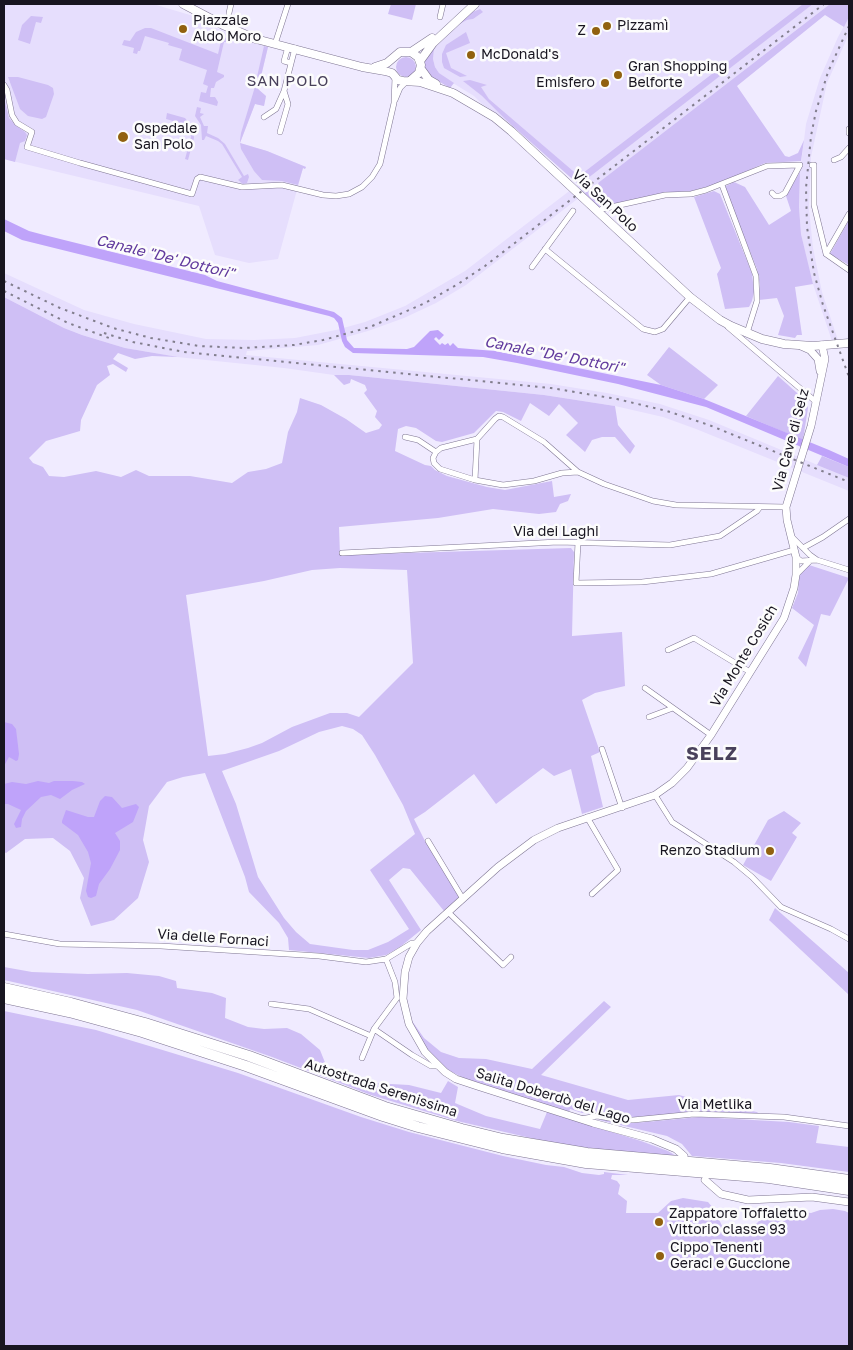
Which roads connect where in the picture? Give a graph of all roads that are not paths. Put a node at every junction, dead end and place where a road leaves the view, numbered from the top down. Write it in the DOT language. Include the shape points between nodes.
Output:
graph roads {
  1 [pos="183,4"];
  2 [pos="231,4"];
  3 [pos="288,4"];
  4 [pos="443,4"];
  5 [pos="468,4"];
  6 [pos="475,4"];
  7 [pos="229,13"];
  8 [pos="440,17"];
  9 [pos="275,44"];
  10 [pos="292,47"];
  11 [pos="411,52"];
  12 [pos="392,60"];
  13 [pos="421,65"];
  14 [pos="374,68"];
  15 [pos="393,75"];
  16 [pos="409,81"];
  17 [pos="4,85"];
  18 [pos="444,90"];
  19 [pos="284,91"];
  20 [pos="394,103"];
  21 [pos="264,118"];
  22 [pos="280,132"];
  23 [pos="849,148"];
  24 [pos="834,160"];
  25 [pos="812,165"];
  26 [pos="722,185"];
  27 [pos="772,193"];
  28 [pos="602,209"];
  29 [pos="573,211"];
  30 [pos="849,214"];
  31 [pos="545,249"];
  32 [pos="826,254"];
  33 [pos="532,267"];
  34 [pos="849,270"];
  35 [pos="690,297"];
  36 [pos="720,320"];
  37 [pos="747,333"];
  38 [pos="849,343"];
  39 [pos="840,344"];
  40 [pos="801,346"];
  41 [pos="822,346"];
  42 [pos="821,359"];
  43 [pos="815,401"];
  44 [pos="405,437"];
  45 [pos="476,439"];
  46 [pos="436,452"];
  47 [pos="578,472"];
  48 [pos="475,480"];
  49 [pos="760,507"];
  50 [pos="786,507"];
  51 [pos="849,519"];
  52 [pos="790,535"];
  53 [pos="578,542"];
  54 [pos="803,548"];
  55 [pos="342,553"];
  56 [pos="795,554"];
  57 [pos="810,558"];
  58 [pos="849,570"];
  59 [pos="796,575"];
  60 [pos="668,650"];
  61 [pos="750,672"];
  62 [pos="645,688"];
  63 [pos="673,708"];
  64 [pos="649,717"];
  65 [pos="711,735"];
  66 [pos="602,749"];
  67 [pos="655,795"];
  68 [pos="622,808"];
  69 [pos="588,817"];
  70 [pos="428,841"];
  71 [pos="592,894"];
  72 [pos="463,899"];
  73 [pos="448,912"];
  74 [pos="4,934"];
  75 [pos="849,939"];
  76 [pos="417,943"];
  77 [pos="512,957"];
  78 [pos="386,959"];
  79 [pos="4,988"];
  80 [pos="4,998"];
  81 [pos="271,1004"];
  82 [pos="374,1029"];
  83 [pos="371,1036"];
  84 [pos="362,1058"];
  85 [pos="438,1066"];
  86 [pos="581,1119"];
  87 [pos="849,1126"];
  88 [pos="684,1156"];
  89 [pos="706,1180"];
  90 [pos="849,1180"];
  91 [pos="849,1190"];
  92 [pos="849,1202"];
  1 -- 9 [label="main road, Via San Polo" via="234,31"];
  2 -- 7 [label="street"];
  3 -- 9 [label="street"];
  4 -- 8 [label="street"];
  5 -- 11 [label="main road" via="428,42"];
  6 -- 13 [label="main road" via="433,43"];
  9 -- 10 [label="main road, Via San Polo"];
  10 -- 14 [label="main road, Via San Polo"];
  10 -- 19 [label="street" via="284,61 291,63"];
  11 -- 12 [label="main road" via="400,52"];
  11 -- 13 [label="main road, Via San Polo"];
  12 -- 14 [label="main road"];
  12 -- 15 [label="main road"];
  13 -- 16 [label="main road" via="417,76"];
  13 -- 18 [label="main road, Via San Polo" via="429,80"];
  14 -- 15 [label="main road, Via San Polo"];
  15 -- 16 [label="main road, Via San Polo"];
  15 -- 20 [label="street"];
  16 -- 18 [label="main road, Via San Polo"];
  16 -- 20 [label="street" via="400,88"];
  17 -- 20 [label="street" via="12,116 32,132 27,146 192,194 200,177 242,187 282,184 323,195 336,196 356,190 375,174 383,158"];
  18 -- 35 [label="main road, Via San Polo" via="482,110 511,131"];
  19 -- 21 [label="street" via="276,109"];
  19 -- 22 [label="street" via="288,104"];
  23 -- 24 [label="street"];
  25 -- 32 [label="street" via="814,205"];
  26 -- 27 [label="street" via="767,166 800,165 785,193 780,196"];
  26 -- 28 [label="street" via="691,194 665,195"];
  26 -- 37 [label="street" via="756,276 757,301"];
  29 -- 31 [label="street"];
  30 -- 32 [label="street"];
  31 -- 33 [label="street"];
  31 -- 35 [label="street" via="643,328 655,332 663,329"];
  32 -- 34 [label="street"];
  35 -- 36 [label="main road, Via San Polo"];
  36 -- 37 [label="main road, Via San Polo"];
  36 -- 43 [label="street"];
  37 -- 40 [label="main road, Via San Polo"];
  38 -- 39 [label="main road, Via San Polo"];
  39 -- 41 [label="main road, Via San Polo"];
  39 -- 42 [label="street"];
  40 -- 41 [label="main road, Via San Polo"];
  40 -- 42 [label="street"];
  41 -- 42 [label="street, Via Cave di Selz"];
  42 -- 43 [label="street, Via Cave di Selz"];
  43 -- 50 [label="street, Via Cave di Selz" via="807,440"];
  44 -- 46 [label="street" via="418,440"];
  45 -- 46 [label="street"];
  45 -- 47 [label="street" via="495,419 503,417 544,442"];
  45 -- 48 [label="street"];
  46 -- 48 [label="street" via="433,458 436,467"];
  47 -- 48 [label="street" via="516,484"];
  47 -- 49 [label="street" via="663,504"];
  49 -- 50 [label="street"];
  49 -- 53 [label="street, Via dei Laghi" via="713,539 670,545"];
  50 -- 52 [label="street, Via Monte Cosich"];
  51 -- 54 [label="street"];
  52 -- 54 [label="street"];
  52 -- 56 [label="street, Via Monte Cosich"];
  53 -- 55 [label="street, Via dei Laghi"];
  53 -- 56 [label="street" via="576,583 642,582 711,574"];
  54 -- 57 [label="street"];
  56 -- 57 [label="street" via="801,561"];
  56 -- 59 [label="street, Via Monte Cosich"];
  57 -- 58 [label="street"];
  57 -- 59 [label="street"];
  59 -- 61 [label="street, Via Monte Cosich" via="784,618"];
  60 -- 61 [label="street" via="694,638"];
  61 -- 65 [label="street, Via Monte Cosich"];
  62 -- 63 [label="street"];
  63 -- 64 [label="street"];
  63 -- 65 [label="street"];
  65 -- 67 [label="street, Via Monte Cosich" via="687,768"];
  66 -- 68 [label="street"];
  67 -- 68 [label="street, Via Monte Cosich"];
  67 -- 75 [label="street" via="672,822 734,862 781,907"];
  68 -- 69 [label="street, Via Monte Cosich"];
  69 -- 71 [label="street" via="618,870"];
  69 -- 72 [label="street, Via Monte Cosich" via="534,840"];
  70 -- 72 [label="street"];
  72 -- 73 [label="street, Via Monte Cosich"];
  73 -- 76 [label="street, Via Monte Cosich"];
  73 -- 77 [label="street" via="504,965"];
  74 -- 78 [label="street, Via delle Fornaci" via="60,944 161,946 366,962"];
  76 -- 78 [label="street, Via delle Fornaci"];
  76 -- 85 [label="street, Salita Doberdò del Lago" via="405,972 405,1011 417,1040"];
  78 -- 82 [label="street" via="397,998"];
  79 -- 90 [label="highway, Autostrada Serenissima" via="145,1023 214,1044 385,1107 503,1139 587,1153"];
  80 -- 91 [label="highway, Autostrada Serenissima" via="151,1034 383,1116 502,1148 586,1163 769,1178"];
  81 -- 83 [label="street" via="310,1009"];
  82 -- 83 [label="street"];
  82 -- 85 [label="street, Salita Doberdò del Lago" via="431,1066"];
  83 -- 84 [label="street"];
  85 -- 86 [label="street, Salita Doberdò del Lago" via="456,1079"];
  86 -- 87 [label="street, Via Metlika" via="597,1116 633,1120 694,1114 784,1117"];
  86 -- 88 [label="street, Salita Doberdò del Lago" via="665,1144"];
  89 -- 92 [label="street" via="721,1194 748,1200 812,1197"];
}
